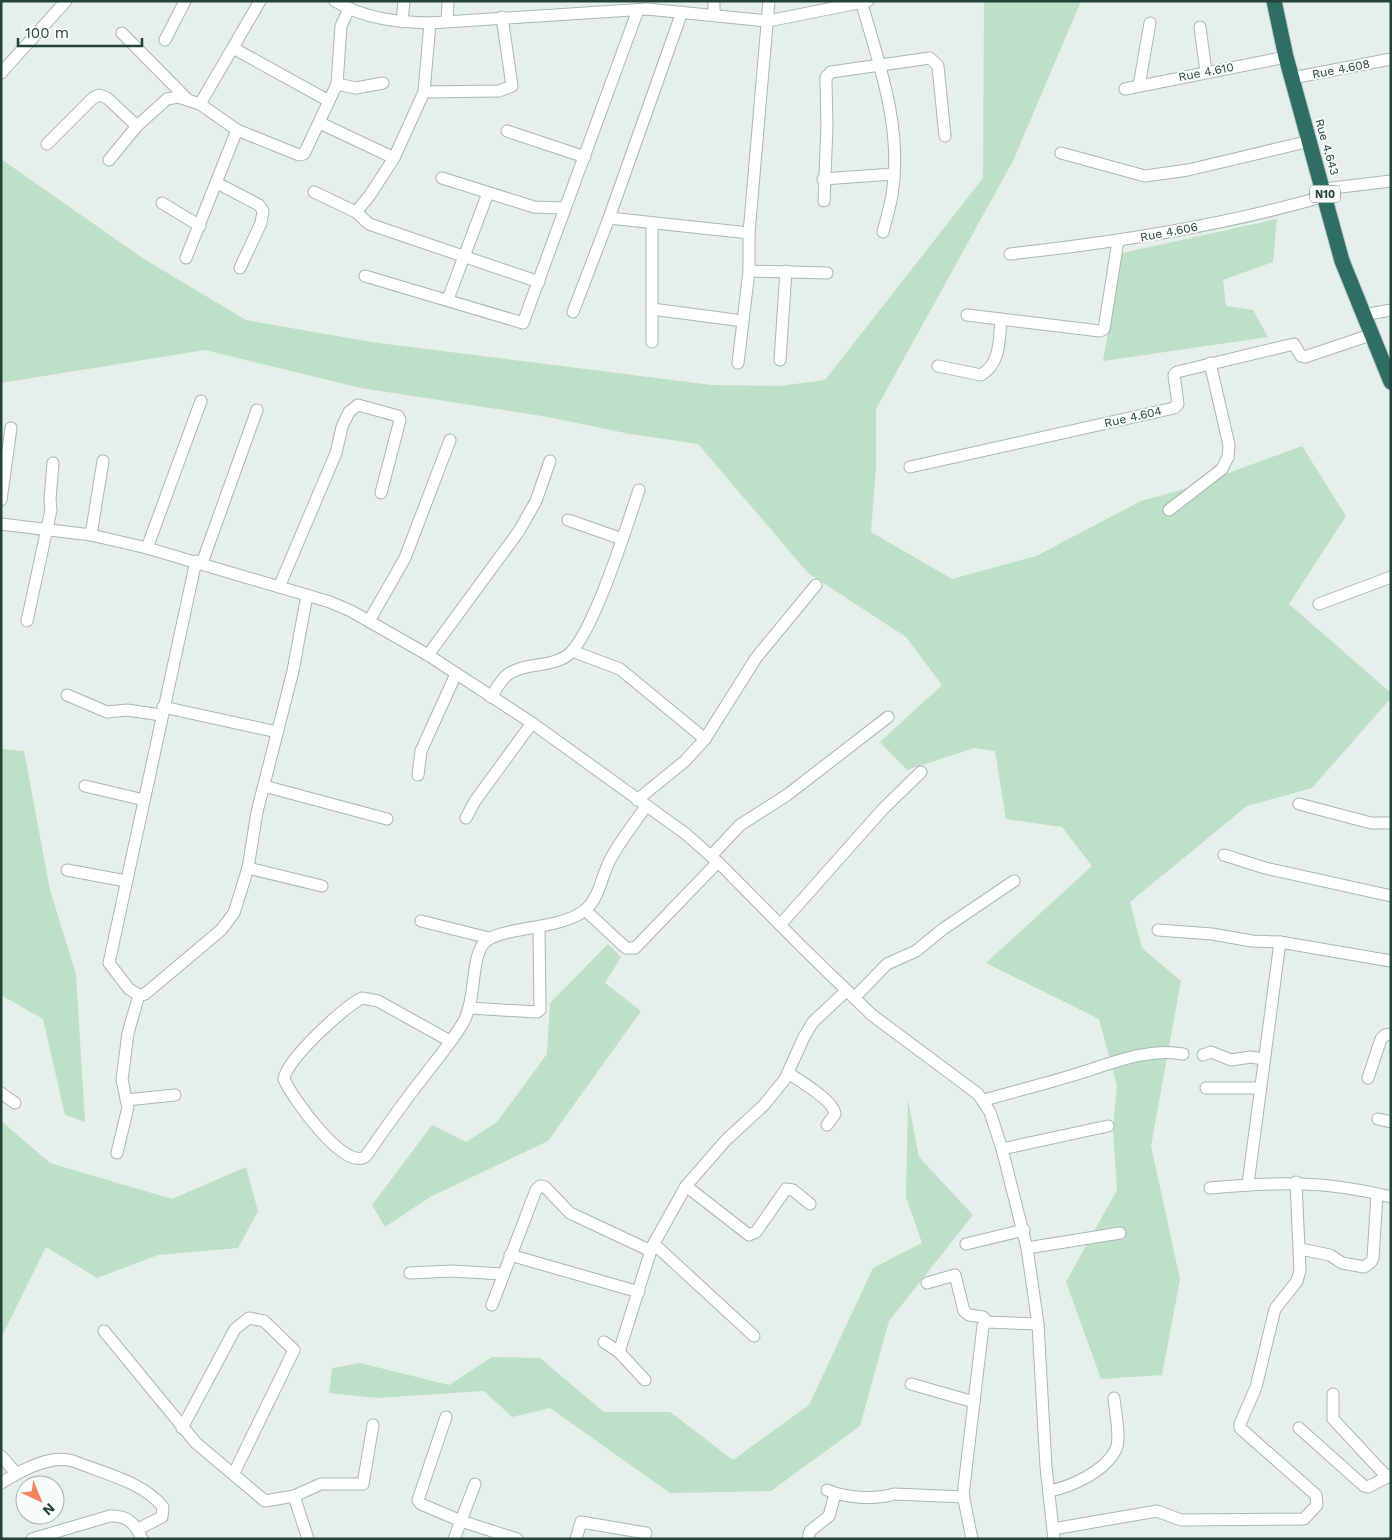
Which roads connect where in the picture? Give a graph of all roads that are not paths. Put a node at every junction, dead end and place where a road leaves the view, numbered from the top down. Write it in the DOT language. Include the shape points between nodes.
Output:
graph roads {
  1 [pos="66,1"];
  2 [pos="185,1"];
  3 [pos="260,1"];
  4 [pos="336,1"];
  5 [pos="360,1"];
  6 [pos="404,1"];
  7 [pos="448,1"];
  8 [pos="551,1"];
  9 [pos="714,1"];
  10 [pos="769,1"];
  11 [pos="1274,1"];
  12 [pos="864,2"];
  13 [pos="644,7"];
  14 [pos="349,9"];
  15 [pos="682,12"];
  16 [pos="361,13"];
  17 [pos="552,14"];
  18 [pos="714,15"];
  19 [pos="502,17"];
  20 [pos="447,21"];
  21 [pos="402,22"];
  22 [pos="768,22"];
  23 [pos="430,23"];
  24 [pos="1150,23"];
  25 [pos="1200,27"];
  26 [pos="122,33"];
  27 [pos="165,40"];
  28 [pos="233,48"];
  29 [pos="1286,57"];
  30 [pos="1391,59"];
  31 [pos="882,67"];
  32 [pos="1206,72"];
  33 [pos="1,73"];
  34 [pos="1292,78"];
  35 [pos="383,83"];
  36 [pos="337,84"];
  37 [pos="1139,86"];
  38 [pos="1125,89"];
  39 [pos="424,92"];
  40 [pos="188,100"];
  41 [pos="329,101"];
  42 [pos="200,104"];
  43 [pos="320,123"];
  44 [pos="136,126"];
  45 [pos="237,130"];
  46 [pos="507,131"];
  47 [pos="945,136"];
  48 [pos="1310,141"];
  49 [pos="47,144"];
  50 [pos="1060,153"];
  51 [pos="585,157"];
  52 [pos="394,158"];
  53 [pos="109,160"];
  54 [pos="893,174"];
  55 [pos="442,178"];
  56 [pos="823,179"];
  57 [pos="1391,181"];
  58 [pos="217,183"];
  59 [pos="314,192"];
  60 [pos="488,192"];
  61 [pos="1325,192"];
  62 [pos="824,202"];
  63 [pos="162,203"];
  64 [pos="564,208"];
  65 [pos="356,212"];
  66 [pos="609,218"];
  67 [pos="652,224"];
  68 [pos="200,226"];
  69 [pos="883,232"];
  70 [pos="749,233"];
  71 [pos="1118,242"];
  72 [pos="1010,254"];
  73 [pos="186,258"];
  74 [pos="465,258"];
  75 [pos="240,268"];
  76 [pos="749,271"];
  77 [pos="786,272"];
  78 [pos="827,272"];
  79 [pos="366,276"];
  80 [pos="539,282"];
  81 [pos="448,299"];
  82 [pos="652,310"];
  83 [pos="1391,310"];
  84 [pos="573,312"];
  85 [pos="967,315"];
  86 [pos="1362,315"];
  87 [pos="1001,319"];
  88 [pos="743,321"];
  89 [pos="1370,335"];
  90 [pos="652,342"];
  91 [pos="780,360"];
  92 [pos="1210,362"];
  93 [pos="738,363"];
  94 [pos="938,366"];
  95 [pos="1391,382"];
  96 [pos="202,401"];
  97 [pos="257,410"];
  98 [pos="11,428"];
  99 [pos="450,440"];
  100 [pos="550,460"];
  101 [pos="103,461"];
  102 [pos="53,464"];
  103 [pos="910,467"];
  104 [pos="639,490"];
  105 [pos="381,493"];
  106 [pos="1,500"];
  107 [pos="1169,510"];
  108 [pos="568,520"];
  109 [pos="1,524"];
  110 [pos="46,530"];
  111 [pos="92,535"];
  112 [pos="622,540"];
  113 [pos="147,548"];
  114 [pos="199,562"];
  115 [pos="1391,577"];
  116 [pos="816,584"];
  117 [pos="279,587"];
  118 [pos="307,595"];
  119 [pos="1319,604"];
  120 [pos="27,620"];
  121 [pos="369,621"];
  122 [pos="572,651"];
  123 [pos="428,654"];
  124 [pos="456,674"];
  125 [pos="67,695"];
  126 [pos="491,697"];
  127 [pos="162,711"];
  128 [pos="888,717"];
  129 [pos="532,723"];
  130 [pos="277,732"];
  131 [pos="705,738"];
  132 [pos="921,772"];
  133 [pos="418,775"];
  134 [pos="85,786"];
  135 [pos="264,786"];
  136 [pos="144,800"];
  137 [pos="642,803"];
  138 [pos="1299,804"];
  139 [pos="466,818"];
  140 [pos="387,819"];
  141 [pos="1391,823"];
  142 [pos="1224,855"];
  143 [pos="714,859"];
  144 [pos="248,868"];
  145 [pos="67,870"];
  146 [pos="126,881"];
  147 [pos="1014,881"];
  148 [pos="322,886"];
  149 [pos="1391,896"];
  150 [pos="586,910"];
  151 [pos="421,921"];
  152 [pos="780,925"];
  153 [pos="539,928"];
  154 [pos="1158,930"];
  155 [pos="489,938"];
  156 [pos="1280,942"];
  157 [pos="1391,961"];
  158 [pos="139,995"];
  159 [pos="850,995"];
  160 [pos="470,1008"];
  161 [pos="1391,1034"];
  162 [pos="450,1041"];
  163 [pos="1183,1054"];
  164 [pos="1203,1055"];
  165 [pos="1263,1059"];
  166 [pos="788,1073"];
  167 [pos="1368,1078"];
  168 [pos="1206,1088"];
  169 [pos="1260,1088"];
  170 [pos="1,1093"];
  171 [pos="175,1095"];
  172 [pos="126,1100"];
  173 [pos="984,1100"];
  174 [pos="15,1103"];
  175 [pos="1378,1118"];
  176 [pos="1391,1122"];
  177 [pos="827,1125"];
  178 [pos="1108,1126"];
  179 [pos="1002,1150"];
  180 [pos="116,1152"];
  181 [pos="1296,1182"];
  182 [pos="1248,1184"];
  183 [pos="686,1186"];
  184 [pos="1210,1188"];
  185 [pos="1377,1194"];
  186 [pos="1391,1197"];
  187 [pos="810,1204"];
  188 [pos="1024,1230"];
  189 [pos="1120,1233"];
  190 [pos="966,1244"];
  191 [pos="652,1247"];
  192 [pos="1027,1248"];
  193 [pos="1300,1249"];
  194 [pos="510,1255"];
  195 [pos="410,1273"];
  196 [pos="502,1274"];
  197 [pos="928,1283"];
  198 [pos="639,1292"];
  199 [pos="492,1305"];
  200 [pos="987,1322"];
  201 [pos="1038,1324"];
  202 [pos="104,1331"];
  203 [pos="754,1336"];
  204 [pos="604,1342"];
  205 [pos="619,1352"];
  206 [pos="645,1380"];
  207 [pos="911,1384"];
  208 [pos="1332,1394"];
  209 [pos="1114,1398"];
  210 [pos="974,1402"];
  211 [pos="446,1417"];
  212 [pos="373,1425"];
  213 [pos="182,1428"];
  214 [pos="1299,1428"];
  215 [pos="1,1456"];
  216 [pos="16,1473"];
  217 [pos="234,1473"];
  218 [pos="1389,1476"];
  219 [pos="1,1483"];
  220 [pos="475,1484"];
  221 [pos="1049,1491"];
  222 [pos="294,1496"];
  223 [pos="964,1497"];
  224 [pos="461,1520"];
  225 [pos="646,1533"];
  226 [pos="140,1534"];
  227 [pos="1054,1534"];
  228 [pos="32,1539"];
  229 [pos="308,1539"];
  230 [pos="454,1539"];
  231 [pos="517,1539"];
  232 [pos="576,1539"];
  233 [pos="808,1539"];
  234 [pos="972,1539"];
  1 -- 33 [label="street"];
  2 -- 27 [label="street"];
  3 -- 28 [label="street"];
  4 -- 14 [label="street"];
  5 -- 16 [label="street"];
  6 -- 21 [label="street"];
  7 -- 20 [label="street"];
  8 -- 17 [label="street"];
  9 -- 18 [label="street"];
  10 -- 22 [label="street"];
  11 -- 29 [label="highway, Rue 4.643 / N10"];
  12 -- 22 [label="street"];
  12 -- 31 [label="street"];
  13 -- 15 [label="street"];
  13 -- 17 [label="street"];
  13 -- 51 [label="street"];
  14 -- 16 [label="street"];
  14 -- 36 [label="street" via="341,26"];
  15 -- 18 [label="street"];
  15 -- 66 [label="street"];
  16 -- 21 [label="street"];
  17 -- 19 [label="street"];
  18 -- 22 [label="street"];
  19 -- 20 [label="street"];
  19 -- 39 [label="street" via="512,86 499,91"];
  20 -- 23 [label="street"];
  21 -- 23 [label="street"];
  22 -- 70 [label="street"];
  23 -- 39 [label="street"];
  24 -- 37 [label="street"];
  25 -- 32 [label="street"];
  26 -- 40 [label="street"];
  28 -- 41 [label="street"];
  28 -- 42 [label="street"];
  29 -- 32 [label="street, Rue 4.610"];
  29 -- 34 [label="highway, Rue 4.643 / N10"];
  30 -- 34 [label="street, Rue 4.608"];
  31 -- 47 [label="street" via="930,58 935,61"];
  31 -- 54 [label="street" via="889,103"];
  31 -- 56 [label="street" via="836,71 826,77"];
  32 -- 37 [label="street, Rue 4.610"];
  34 -- 48 [label="highway, Rue 4.643 / N10"];
  35 -- 36 [label="street" via="356,88"];
  36 -- 41 [label="street"];
  37 -- 38 [label="street, Rue 4.610"];
  39 -- 52 [label="street"];
  40 -- 42 [label="street"];
  40 -- 44 [label="street" via="167,99"];
  41 -- 43 [label="street"];
  42 -- 45 [label="street"];
  43 -- 45 [label="street" via="308,150 300,155"];
  43 -- 52 [label="street"];
  44 -- 49 [label="street" via="107,98 99,95"];
  44 -- 53 [label="street"];
  45 -- 58 [label="street"];
  46 -- 51 [label="street"];
  48 -- 50 [label="street" via="1188,170 1145,176"];
  48 -- 61 [label="highway, Rue 4.643 / N10"];
  51 -- 64 [label="street"];
  52 -- 65 [label="street"];
  54 -- 56 [label="street"];
  54 -- 69 [label="street"];
  55 -- 60 [label="street"];
  56 -- 62 [label="street"];
  57 -- 61 [label="street, Rue 4.606"];
  58 -- 68 [label="street"];
  58 -- 75 [label="street" via="259,205 263,211 261,223"];
  59 -- 65 [label="street"];
  60 -- 64 [label="street" via="534,207"];
  60 -- 74 [label="street"];
  61 -- 71 [label="street, Rue 4.606" via="1265,214"];
  61 -- 86 [label="highway, Rue 4.643 / N10" via="1342,261"];
  63 -- 68 [label="street"];
  64 -- 80 [label="street"];
  65 -- 74 [label="street" via="369,224"];
  66 -- 67 [label="street"];
  66 -- 84 [label="street"];
  67 -- 70 [label="street"];
  67 -- 82 [label="street"];
  68 -- 73 [label="street"];
  70 -- 76 [label="street"];
  71 -- 72 [label="street, Rue 4.606"];
  71 -- 87 [label="street" via="1104,329"];
  74 -- 80 [label="street"];
  74 -- 81 [label="street"];
  76 -- 77 [label="street"];
  76 -- 88 [label="street"];
  77 -- 78 [label="street"];
  77 -- 91 [label="street"];
  79 -- 81 [label="street"];
  80 -- 81 [label="street" via="525,320 520,324"];
  82 -- 88 [label="street"];
  82 -- 90 [label="street"];
  83 -- 86 [label="street"];
  85 -- 87 [label="street"];
  86 -- 89 [label="highway, Rue 4.643 / N10"];
  87 -- 94 [label="street" via="995,363 991,369 981,375"];
  88 -- 93 [label="street"];
  89 -- 92 [label="street, Rue 4.604" via="1305,357 1294,344"];
  89 -- 95 [label="highway, Rue 4.643 / N10"];
  92 -- 103 [label="street, Rue 4.604" via="1174,375 1178,404 1174,408"];
  92 -- 107 [label="street" via="1229,445 1228,457 1222,468"];
  96 -- 113 [label="street"];
  97 -- 114 [label="street"];
  98 -- 106 [label="street"];
  99 -- 121 [label="street" via="405,558"];
  100 -- 123 [label="street" via="536,501 519,531"];
  101 -- 111 [label="street"];
  102 -- 110 [label="street" via="52,510"];
  104 -- 112 [label="street"];
  105 -- 117 [label="street" via="400,420 398,416 358,405 349,412 342,426 336,452"];
  108 -- 112 [label="street"];
  109 -- 110 [label="street"];
  110 -- 111 [label="street"];
  110 -- 120 [label="street"];
  111 -- 113 [label="street"];
  112 -- 122 [label="street" via="583,638"];
  113 -- 114 [label="street"];
  114 -- 117 [label="street"];
  114 -- 127 [label="street"];
  115 -- 119 [label="street"];
  116 -- 131 [label="street" via="756,658"];
  117 -- 118 [label="street"];
  118 -- 121 [label="street"];
  118 -- 130 [label="street" via="293,671"];
  121 -- 123 [label="street"];
  122 -- 126 [label="street" via="553,662 509,674"];
  122 -- 131 [label="street" via="620,669"];
  123 -- 124 [label="street"];
  124 -- 126 [label="street"];
  124 -- 133 [label="street" via="421,751"];
  125 -- 127 [label="street" via="107,712"];
  126 -- 129 [label="street"];
  127 -- 130 [label="street"];
  127 -- 136 [label="street"];
  128 -- 143 [label="street" via="788,795 740,825"];
  129 -- 137 [label="street"];
  129 -- 139 [label="street"];
  130 -- 135 [label="street"];
  131 -- 137 [label="street"];
  132 -- 152 [label="street" via="883,809"];
  134 -- 136 [label="street"];
  135 -- 140 [label="street"];
  135 -- 144 [label="street"];
  136 -- 146 [label="street"];
  137 -- 143 [label="street" via="686,834"];
  137 -- 150 [label="street"];
  138 -- 141 [label="street" via="1371,823"];
  142 -- 149 [label="street" via="1265,868"];
  143 -- 150 [label="street" via="635,948 626,948"];
  143 -- 152 [label="street"];
  144 -- 148 [label="street"];
  144 -- 158 [label="street" via="229,921 145,994"];
  145 -- 146 [label="street"];
  146 -- 158 [label="street" via="108,962"];
  147 -- 159 [label="street" via="916,951 890,962"];
  150 -- 153 [label="street" via="557,924"];
  151 -- 155 [label="street"];
  152 -- 159 [label="street"];
  153 -- 155 [label="street" via="496,934"];
  153 -- 160 [label="street" via="540,1010"];
  154 -- 156 [label="street" via="1212,934 1252,942"];
  155 -- 160 [label="street" via="479,954"];
  156 -- 157 [label="street"];
  156 -- 165 [label="street"];
  158 -- 172 [label="street" via="128,1033 122,1080"];
  159 -- 166 [label="street" via="813,1022"];
  159 -- 173 [label="street"];
  160 -- 162 [label="street"];
  161 -- 167 [label="street" via="1381,1039"];
  162 -- 162 [label="street" via="361,1160 341,1151 327,1138 284,1079 311,1041 342,1010 362,998 378,1001"];
  163 -- 173 [label="street" via="1162,1053 1124,1059"];
  164 -- 165 [label="street" via="1211,1052 1231,1060"];
  165 -- 169 [label="street"];
  166 -- 177 [label="street" via="834,1109 835,1114"];
  166 -- 183 [label="street" via="764,1106 720,1145"];
  168 -- 169 [label="street"];
  169 -- 182 [label="street"];
  170 -- 174 [label="street"];
  171 -- 172 [label="street"];
  172 -- 180 [label="street" via="128,1108"];
  173 -- 179 [label="street"];
  175 -- 176 [label="street"];
  178 -- 179 [label="street"];
  179 -- 188 [label="street"];
  181 -- 182 [label="street"];
  181 -- 185 [label="street"];
  181 -- 193 [label="street"];
  182 -- 184 [label="street"];
  183 -- 187 [label="street" via="749,1235 756,1232 786,1189 793,1190"];
  183 -- 191 [label="street"];
  185 -- 186 [label="street"];
  185 -- 193 [label="street" via="1373,1258 1368,1266 1342,1263 1330,1255"];
  188 -- 190 [label="street"];
  188 -- 192 [label="street"];
  189 -- 192 [label="street"];
  191 -- 194 [label="street" via="570,1213 545,1187 540,1186"];
  191 -- 198 [label="street"];
  191 -- 203 [label="street"];
  192 -- 201 [label="street"];
  193 -- 227 [label="street" via="1297,1281 1274,1309 1256,1387 1240,1428 1316,1495 1317,1505 1311,1514 1304,1519 1181,1520 1157,1511"];
  194 -- 196 [label="street"];
  194 -- 198 [label="street"];
  195 -- 196 [label="street"];
  196 -- 199 [label="street"];
  197 -- 200 [label="street" via="955,1275 964,1311 983,1317"];
  198 -- 205 [label="street"];
  200 -- 201 [label="street"];
  200 -- 210 [label="street" via="983,1326"];
  201 -- 221 [label="street"];
  202 -- 213 [label="street"];
  204 -- 205 [label="street"];
  205 -- 206 [label="street"];
  207 -- 210 [label="street"];
  208 -- 218 [label="street" via="1333,1419"];
  209 -- 221 [label="street" via="1116,1450 1090,1475"];
  210 -- 223 [label="street"];
  211 -- 224 [label="street" via="418,1500"];
  212 -- 222 [label="street" via="363,1484 321,1484"];
  213 -- 217 [label="street"];
  213 -- 217 [label="street" via="235,1329 249,1318 264,1321 294,1350"];
  214 -- 218 [label="street" via="1364,1486"];
  215 -- 216 [label="street"];
  216 -- 219 [label="street"];
  216 -- 226 [label="street" via="64,1458 146,1491 158,1501 164,1512"];
  217 -- 222 [label="street" via="265,1501"];
  220 -- 224 [label="street"];
  221 -- 227 [label="street"];
  222 -- 229 [label="street"];
  223 -- 233 [label="street" via="894,1494 885,1497 831,1492 829,1516 810,1530"];
  223 -- 234 [label="street"];
  224 -- 230 [label="street"];
  224 -- 231 [label="street"];
  225 -- 232 [label="street" via="581,1522"];
  226 -- 228 [label="street" via="126,1517 110,1516"];
}
